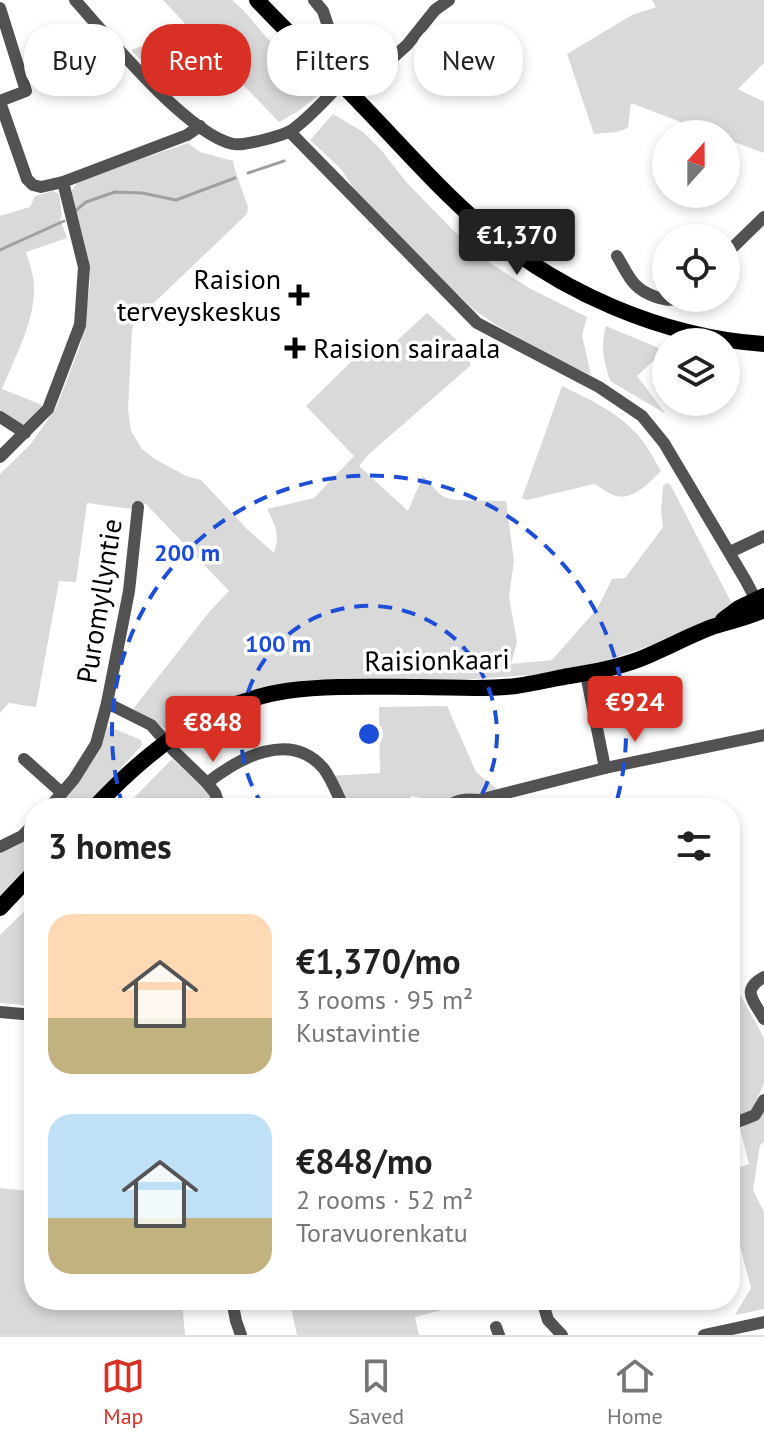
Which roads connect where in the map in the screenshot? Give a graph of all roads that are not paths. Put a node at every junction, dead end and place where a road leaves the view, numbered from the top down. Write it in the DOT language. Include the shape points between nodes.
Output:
graph roads {
  1 [pos="75,0"];
  2 [pos="257,0"];
  3 [pos="314,0"];
  4 [pos="449,0"];
  5 [pos="0,8"];
  6 [pos="281,24"];
  7 [pos="327,24"];
  8 [pos="398,53"];
  9 [pos="337,96"];
  10 [pos="353,96"];
  11 [pos="0,102"];
  12 [pos="200,126"];
  13 [pos="290,132"];
  14 [pos="63,182"];
  15 [pos="764,217"];
  16 [pos="740,240"];
  17 [pos="617,256"];
  18 [pos="652,296"];
  19 [pos="764,344"];
  20 [pos="0,417"];
  21 [pos="25,433"];
  22 [pos="0,457"];
  23 [pos="138,507"];
  24 [pos="764,536"];
  25 [pos="730,552"];
  26 [pos="762,607"];
  27 [pos="586,674"];
  28 [pos="107,703"];
  29 [pos="764,735"];
  30 [pos="165,741"];
  31 [pos="24,759"];
  32 [pos="605,768"];
  33 [pos="207,783"];
  34 [pos="62,793"];
  35 [pos="58,798"];
  36 [pos="104,798"];
  37 [pos="217,798"];
  38 [pos="339,798"];
  39 [pos="487,798"];
  40 [pos="24,834"];
  41 [pos="0,847"];
  42 [pos="24,883"];
  43 [pos="0,908"];
  44 [pos="764,977"];
  45 [pos="0,1012"];
  46 [pos="24,1014"];
  47 [pos="764,1019"];
  48 [pos="764,1100"];
  49 [pos="740,1121"];
  50 [pos="234,1310"];
  51 [pos="545,1310"];
  52 [pos="764,1322"];
  53 [pos="241,1335"];
  54 [pos="562,1335"];
  55 [pos="704,1335"];
  1 -- 12 [label="street" via="162,95"];
  2 -- 6 [label="main road"];
  3 -- 7 [label="street"];
  4 -- 8 [label="street"];
  5 -- 11 [label="street" via="26,91"];
  9 -- 13 [label="street"];
  10 -- 19 [label="main road" via="456,202 539,268 656,322"];
  11 -- 14 [label="street" via="27,179 41,187"];
  12 -- 13 [label="street" via="236,145"];
  12 -- 14 [label="street"];
  13 -- 25 [label="street" via="468,316 642,416"];
  14 -- 21 [label="street" via="84,267 80,325 48,409"];
  15 -- 16 [label="street"];
  17 -- 18 [label="street" via="634,286"];
  20 -- 21 [label="street"];
  21 -- 22 [label="street"];
  23 -- 28 [label="street, Puromyllyntie" via="129,591"];
  24 -- 25 [label="street"];
  25 -- 26 [label="street"];
  26 -- 27 [label="main road, Raisionkaari" via="636,660"];
  27 -- 30 [label="main road, Raisionkaari" via="504,687 286,692 223,710"];
  27 -- 32 [label="street"];
  28 -- 30 [label="street, Puromyllyntie" via="151,725"];
  28 -- 34 [label="street, Puromyllyntie" via="96,744"];
  29 -- 32 [label="street"];
  30 -- 33 [label="street, Puromyllyntie"];
  30 -- 36 [label="main road, Raisionkaari"];
  31 -- 34 [label="street"];
  32 -- 39 [label="street"];
  33 -- 37 [label="street, Puromyllyntie"];
  33 -- 38 [label="street" via="251,756 289,749 325,770"];
  34 -- 35 [label="street, Puromyllyntie"];
  40 -- 41 [label="street"];
  42 -- 43 [label="main road"];
  44 -- 47 [label="street" via="750,988"];
  45 -- 46 [label="street"];
  48 -- 49 [label="street" via="755,1115"];
  50 -- 53 [label="street"];
  51 -- 54 [label="street"];
  52 -- 55 [label="street"];
}
